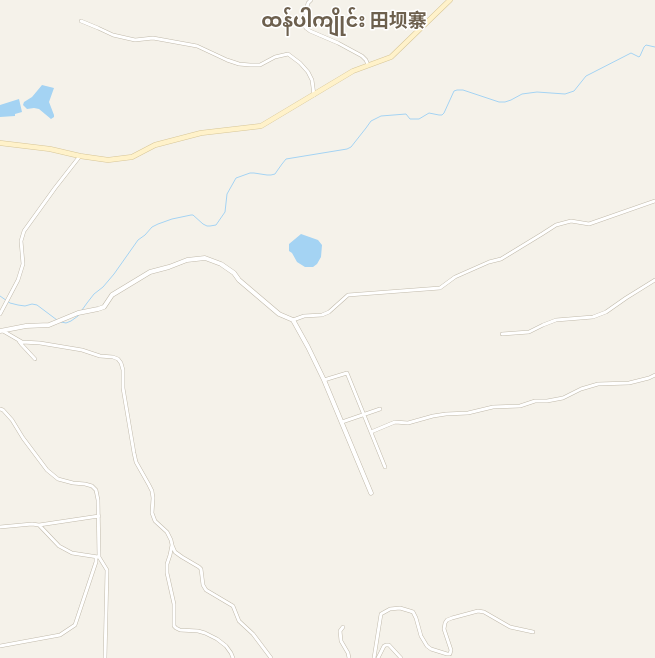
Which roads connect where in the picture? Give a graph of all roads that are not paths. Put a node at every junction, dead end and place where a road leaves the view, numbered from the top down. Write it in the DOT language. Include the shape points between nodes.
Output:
graph roads {
  1 [pos="311,0"];
  2 [pos="450,0"];
  3 [pos="81,21"];
  4 [pos="368,65"];
  5 [pos="314,95"];
  6 [pos="0,143"];
  7 [pos="80,156"];
  8 [pos="655,201"];
  9 [pos="655,280"];
  10 [pos="0,314"];
  11 [pos="293,320"];
  12 [pos="1,331"];
  13 [pos="502,334"];
  14 [pos="19,341"];
  15 [pos="35,359"];
  16 [pos="655,375"];
  17 [pos="324,380"];
  18 [pos="0,409"];
  19 [pos="380,409"];
  20 [pos="363,414"];
  21 [pos="342,422"];
  22 [pos="371,432"];
  23 [pos="385,467"];
  24 [pos="371,493"];
  25 [pos="99,516"];
  26 [pos="39,525"];
  27 [pos="0,527"];
  28 [pos="172,546"];
  29 [pos="98,557"];
  30 [pos="343,627"];
  31 [pos="533,632"];
  32 [pos="0,646"];
  33 [pos="105,658"];
  34 [pos="233,658"];
  35 [pos="271,658"];
  36 [pos="348,658"];
  37 [pos="374,658"];
  38 [pos="378,658"];
  39 [pos="401,658"];
  1 -- 4 [label="street" via="306,11 306,28 362,56"];
  2 -- 4 [label="main road" via="391,57"];
  3 -- 5 [label="street" via="113,35 135,40 153,38 197,46 227,60 250,66 260,65 288,54 308,72"];
  4 -- 5 [label="main road" via="353,71"];
  5 -- 7 [label="main road" via="261,126 201,133 155,145 132,158 108,160"];
  6 -- 7 [label="main road" via="50,149"];
  7 -- 10 [label="street" via="24,231 23,264 18,280"];
  8 -- 11 [label="street" via="589,224 571,221 556,225 501,259 455,277 440,288 348,295 329,312"];
  9 -- 13 [label="street" via="606,312 593,317 556,320 529,332"];
  11 -- 12 [label="street" via="279,314 221,264 205,258 186,260 150,272 112,295 104,306 54,323"];
  11 -- 17 [label="street"];
  12 -- 14 [label="street"];
  14 -- 15 [label="street"];
  14 -- 28 [label="street" via="82,350 113,357 121,363 136,462 152,491 152,513 155,521 167,532"];
  16 -- 22 [label="street" via="629,383 598,384 563,398 535,401 520,406 446,414 408,423 395,422"];
  17 -- 20 [label="street" via="347,373"];
  17 -- 21 [label="street"];
  18 -- 25 [label="street" via="12,420 47,470 58,479 92,486 96,490"];
  19 -- 20 [label="street"];
  20 -- 21 [label="street"];
  20 -- 22 [label="street"];
  21 -- 24 [label="street"];
  22 -- 23 [label="street"];
  25 -- 26 [label="street"];
  25 -- 29 [label="street"];
  26 -- 27 [label="street"];
  26 -- 29 [label="street" via="59,546 72,553"];
  28 -- 34 [label="street" via="167,573 174,604 174,626 180,630 205,633 226,646"];
  28 -- 35 [label="street" via="175,552 199,566 206,590 233,606 239,621 253,634"];
  29 -- 32 [label="street" via="75,625 60,635"];
  29 -- 33 [label="street" via="106,570"];
  30 -- 36 [label="street" via="340,631 341,640"];
  31 -- 37 [label="street" via="510,627 478,611 447,620 444,629 451,650 450,654 447,654 427,646 413,612 390,608 381,614"];
  38 -- 39 [label="street" via="386,645"];
}
